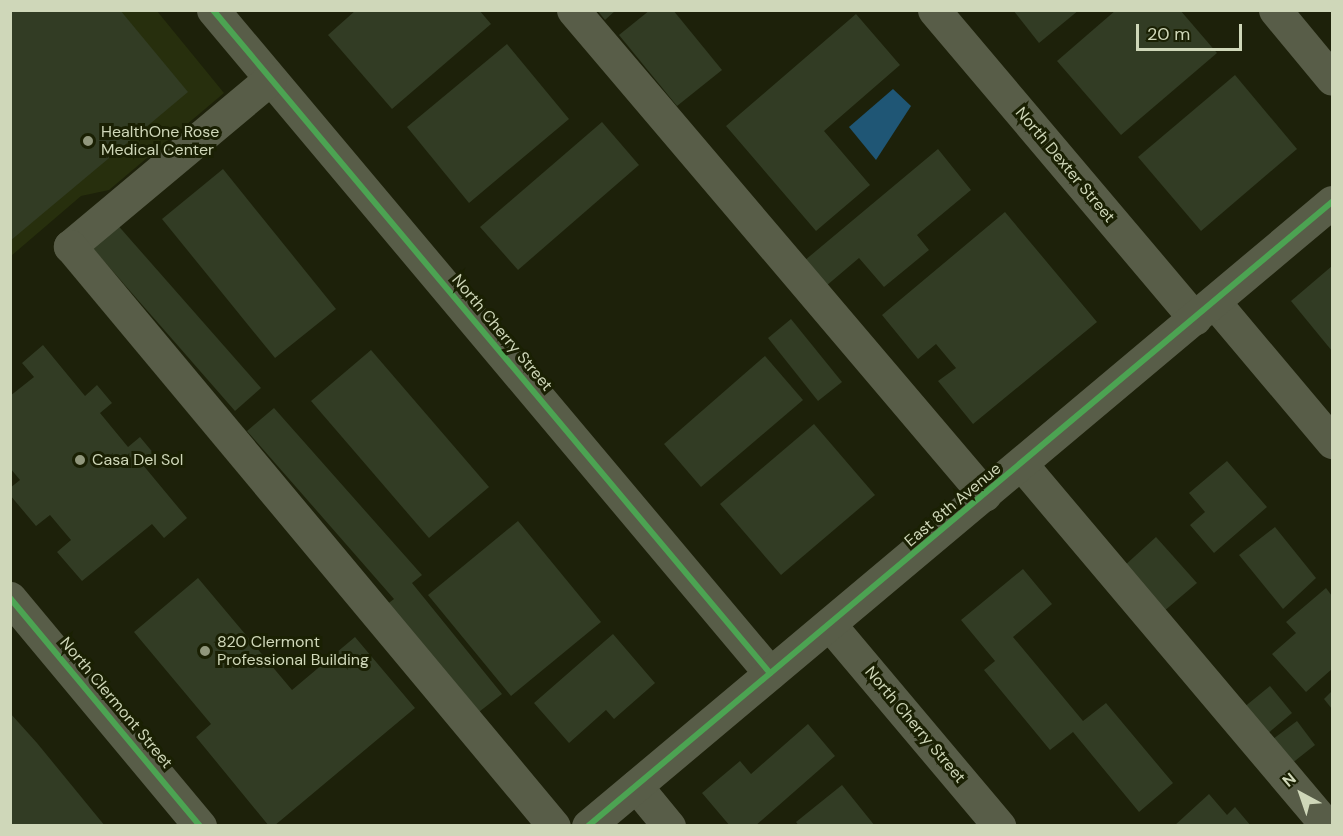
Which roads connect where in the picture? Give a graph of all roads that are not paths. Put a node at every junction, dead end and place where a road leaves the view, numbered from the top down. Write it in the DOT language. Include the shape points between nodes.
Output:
graph roads {
  1 [pos="213,10"];
  2 [pos="573,10"];
  3 [pos="934,10"];
  4 [pos="1275,10"];
  5 [pos="270,79"];
  6 [pos="1332,79"];
  7 [pos="1332,202"];
  8 [pos="1205,311"];
  9 [pos="1332,442"];
  10 [pos="1022,465"];
  11 [pos="985,495"];
  12 [pos="10,598"];
  13 [pos="830,625"];
  14 [pos="770,673"];
  15 [pos="636,786"];
  16 [pos="200,825"];
  17 [pos="554,825"];
  18 [pos="588,825"];
  19 [pos="669,825"];
  20 [pos="999,825"];
  21 [pos="1327,825"];
  1 -- 5 [label="street, North Cherry Street"];
  2 -- 11 [label="street"];
  3 -- 8 [label="street, North Dexter Street"];
  4 -- 6 [label="street"];
  5 -- 14 [label="street, North Cherry Street"];
  5 -- 17 [label="street" via="69,246"];
  7 -- 8 [label="street, East 8th Avenue"];
  8 -- 9 [label="street, North Dexter Street"];
  8 -- 10 [label="street, East 8th Avenue"];
  10 -- 11 [label="street, East 8th Avenue"];
  10 -- 21 [label="street"];
  11 -- 13 [label="street, East 8th Avenue"];
  12 -- 16 [label="street, North Clermont Street"];
  13 -- 14 [label="street, East 8th Avenue"];
  13 -- 20 [label="street, North Cherry Street"];
  14 -- 15 [label="street, East 8th Avenue"];
  15 -- 18 [label="street, East 8th Avenue"];
  15 -- 19 [label="street"];
}
